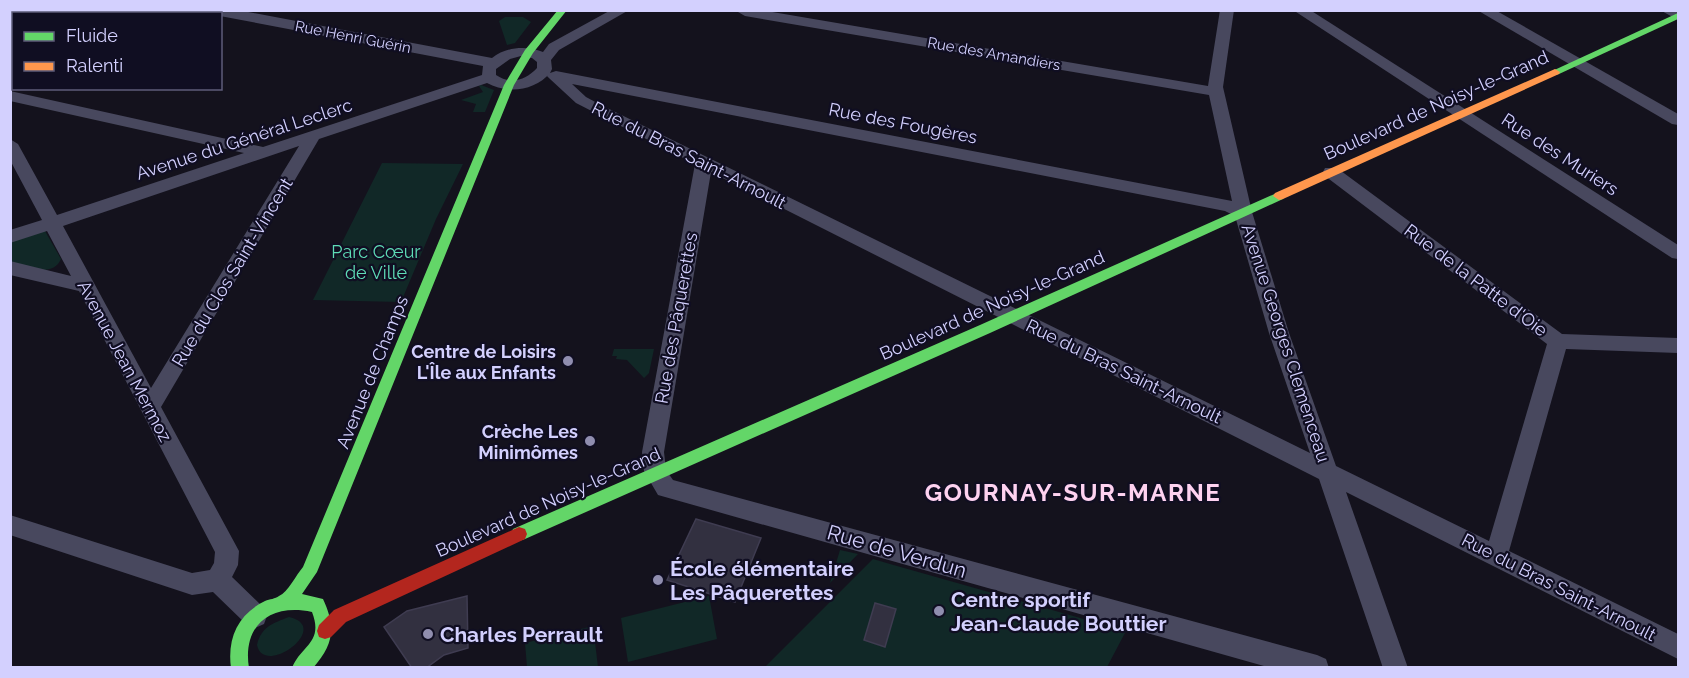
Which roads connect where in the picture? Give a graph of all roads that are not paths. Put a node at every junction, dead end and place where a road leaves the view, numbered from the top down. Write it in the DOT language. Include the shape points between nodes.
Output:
graph roads {
  1 [pos="213,10"];
  2 [pos="564,10"];
  3 [pos="622,10"];
  4 [pos="1227,10"];
  5 [pos="1300,10"];
  6 [pos="1484,10"];
  7 [pos="1667,10"];
  8 [pos="745,12"];
  9 [pos="772,14"];
  10 [pos="1678,16"];
  11 [pos="530,52"];
  12 [pos="1576,62"];
  13 [pos="491,70"];
  14 [pos="547,70"];
  15 [pos="509,85"];
  16 [pos="1216,92"];
  17 [pos="10,96"];
  18 [pos="1461,114"];
  19 [pos="1678,120"];
  20 [pos="313,136"];
  21 [pos="10,144"];
  22 [pos="263,152"];
  23 [pos="704,162"];
  24 [pos="1330,172"];
  25 [pos="1243,212"];
  26 [pos="52,224"];
  27 [pos="10,237"];
  28 [pos="1678,253"];
  29 [pos="10,268"];
  30 [pos="85,286"];
  31 [pos="1012,316"];
  32 [pos="1558,341"];
  33 [pos="1678,345"];
  34 [pos="150,408"];
  35 [pos="1328,473"];
  36 [pos="656,474"];
  37 [pos="10,525"];
  38 [pos="1496,556"];
  39 [pos="308,574"];
  40 [pos="218,579"];
  41 [pos="288,599"];
  42 [pos="310,600"];
  43 [pos="255,616"];
  44 [pos="325,631"];
  45 [pos="1678,647"];
  46 [pos="240,668"];
  47 [pos="300,668"];
  48 [pos="1317,668"];
  49 [pos="1396,668"];
  1 -- 13 [label="street, Rue Henri Guérin"];
  2 -- 11 [label="street, Avenue de Champs"];
  3 -- 14 [label="street" via="554,47"];
  4 -- 16 [label="street, Avenue Georges Clemenceau"];
  5 -- 18 [label="street, Rue des Muriers"];
  6 -- 12 [label="street"];
  7 -- 10 [label="street"];
  8 -- 9 [label="street, Rue des Amandiers"];
  9 -- 16 [label="street, Rue des Amandiers"];
  10 -- 12 [label="street, Boulevard de Noisy-le-Grand"];
  11 -- 13 [label="street, Avenue du Général Leclerc" via="505,55"];
  11 -- 14 [label="street"];
  11 -- 15 [label="street, Avenue de Champs"];
  12 -- 18 [label="street, Boulevard de Noisy-le-Grand"];
  12 -- 19 [label="street"];
  13 -- 15 [label="street, Rue Henri Guérin" via="501,84"];
  13 -- 20 [label="street, Avenue du Général Leclerc"];
  14 -- 15 [label="street" via="528,82"];
  14 -- 23 [label="street, Rue du Bras Saint-Arnoult" via="581,100"];
  14 -- 25 [label="street, Rue des Fougères" via="1205,201"];
  15 -- 39 [label="street, Avenue de Champs"];
  16 -- 25 [label="street, Avenue Georges Clemenceau"];
  17 -- 22 [label="street"];
  18 -- 24 [label="street, Boulevard de Noisy-le-Grand"];
  18 -- 28 [label="street, Rue des Muriers"];
  20 -- 22 [label="street, Avenue du Général Leclerc"];
  20 -- 34 [label="street, Rue du Clos Saint-Vincent"];
  21 -- 26 [label="street, Avenue Jean Mermoz"];
  22 -- 26 [label="street, Avenue du Général Leclerc"];
  23 -- 31 [label="street, Rue du Bras Saint-Arnoult"];
  23 -- 36 [label="street, Rue des Pâquerettes" via="653,452"];
  24 -- 25 [label="street, Boulevard de Noisy-le-Grand"];
  24 -- 32 [label="street, Rue de la Patte d'Oie"];
  25 -- 31 [label="street, Boulevard de Noisy-le-Grand"];
  25 -- 35 [label="street, Avenue Georges Clemenceau" via="1279,333"];
  26 -- 27 [label="street, Avenue du Général Leclerc"];
  26 -- 30 [label="street, Avenue Jean Mermoz"];
  29 -- 30 [label="street"];
  30 -- 34 [label="street, Avenue Jean Mermoz"];
  31 -- 35 [label="street, Rue du Bras Saint-Arnoult"];
  31 -- 36 [label="street, Boulevard de Noisy-le-Grand"];
  32 -- 33 [label="street"];
  32 -- 38 [label="street, Rue de la Patte d'Oie"];
  34 -- 40 [label="street, Avenue Jean Mermoz" via="227,551 226,565"];
  35 -- 38 [label="street, Rue du Bras Saint-Arnoult"];
  35 -- 49 [label="street, Avenue Georges Clemenceau"];
  36 -- 44 [label="street, Boulevard de Noisy-le-Grand" via="366,602 340,616"];
  36 -- 48 [label="street, Rue de Verdun" via="666,488"];
  37 -- 40 [label="street" via="192,584"];
  38 -- 45 [label="street, Rue du Bras Saint-Arnoult"];
  39 -- 41 [label="street, Avenue de Champs"];
  39 -- 42 [label="street, Avenue de Champs"];
  40 -- 43 [label="street"];
  41 -- 42 [label="street"];
  41 -- 43 [label="street"];
  42 -- 44 [label="street" via="323,612"];
  43 -- 46 [label="street" via="238,640"];
  44 -- 47 [label="street" via="315,654"];
}
